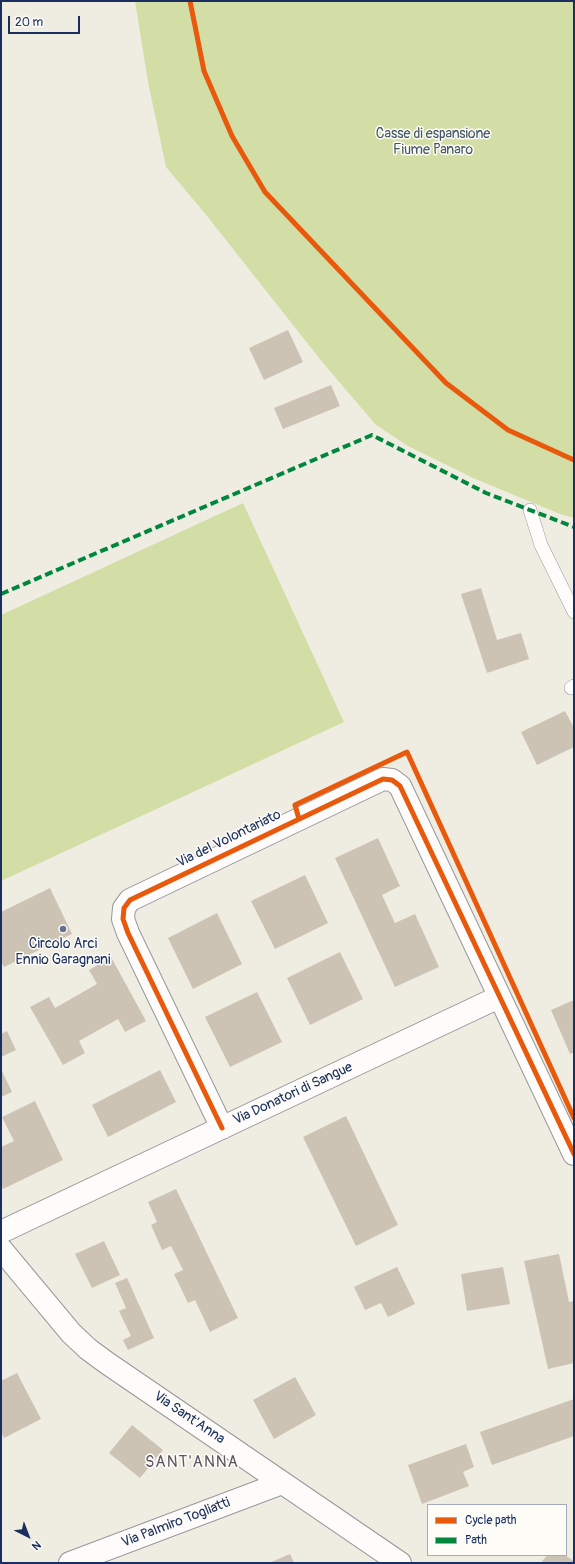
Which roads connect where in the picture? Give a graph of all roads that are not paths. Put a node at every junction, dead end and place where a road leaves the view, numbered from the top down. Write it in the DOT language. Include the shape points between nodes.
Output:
graph roads {
  1 [pos="530,510"];
  2 [pos="574,612"];
  3 [pos="499,997"];
  4 [pos="222,1128"];
  5 [pos="574,1154"];
  6 [pos="1,1232"];
  7 [pos="1,1249"];
  8 [pos="282,1482"];
  9 [pos="70,1563"];
  10 [pos="400,1563"];
  1 -- 2 [label="lane" via="541,545"];
  3 -- 4 [label="street, Via Donatori di Sangue"];
  3 -- 4 [label="street, Via del Volontariato" via="400,786 392,780 383,779 367,786 130,900 124,908 122,919 128,934"];
  3 -- 5 [label="street, Via del Volontariato"];
  4 -- 6 [label="street, Via Donatori di Sangue"];
  7 -- 8 [label="street, Via Sant'Anna" via="71,1333 88,1348"];
  8 -- 9 [label="street, Via Palmiro Togliatti"];
  8 -- 10 [label="street, Via Sant'Anna"];
}
